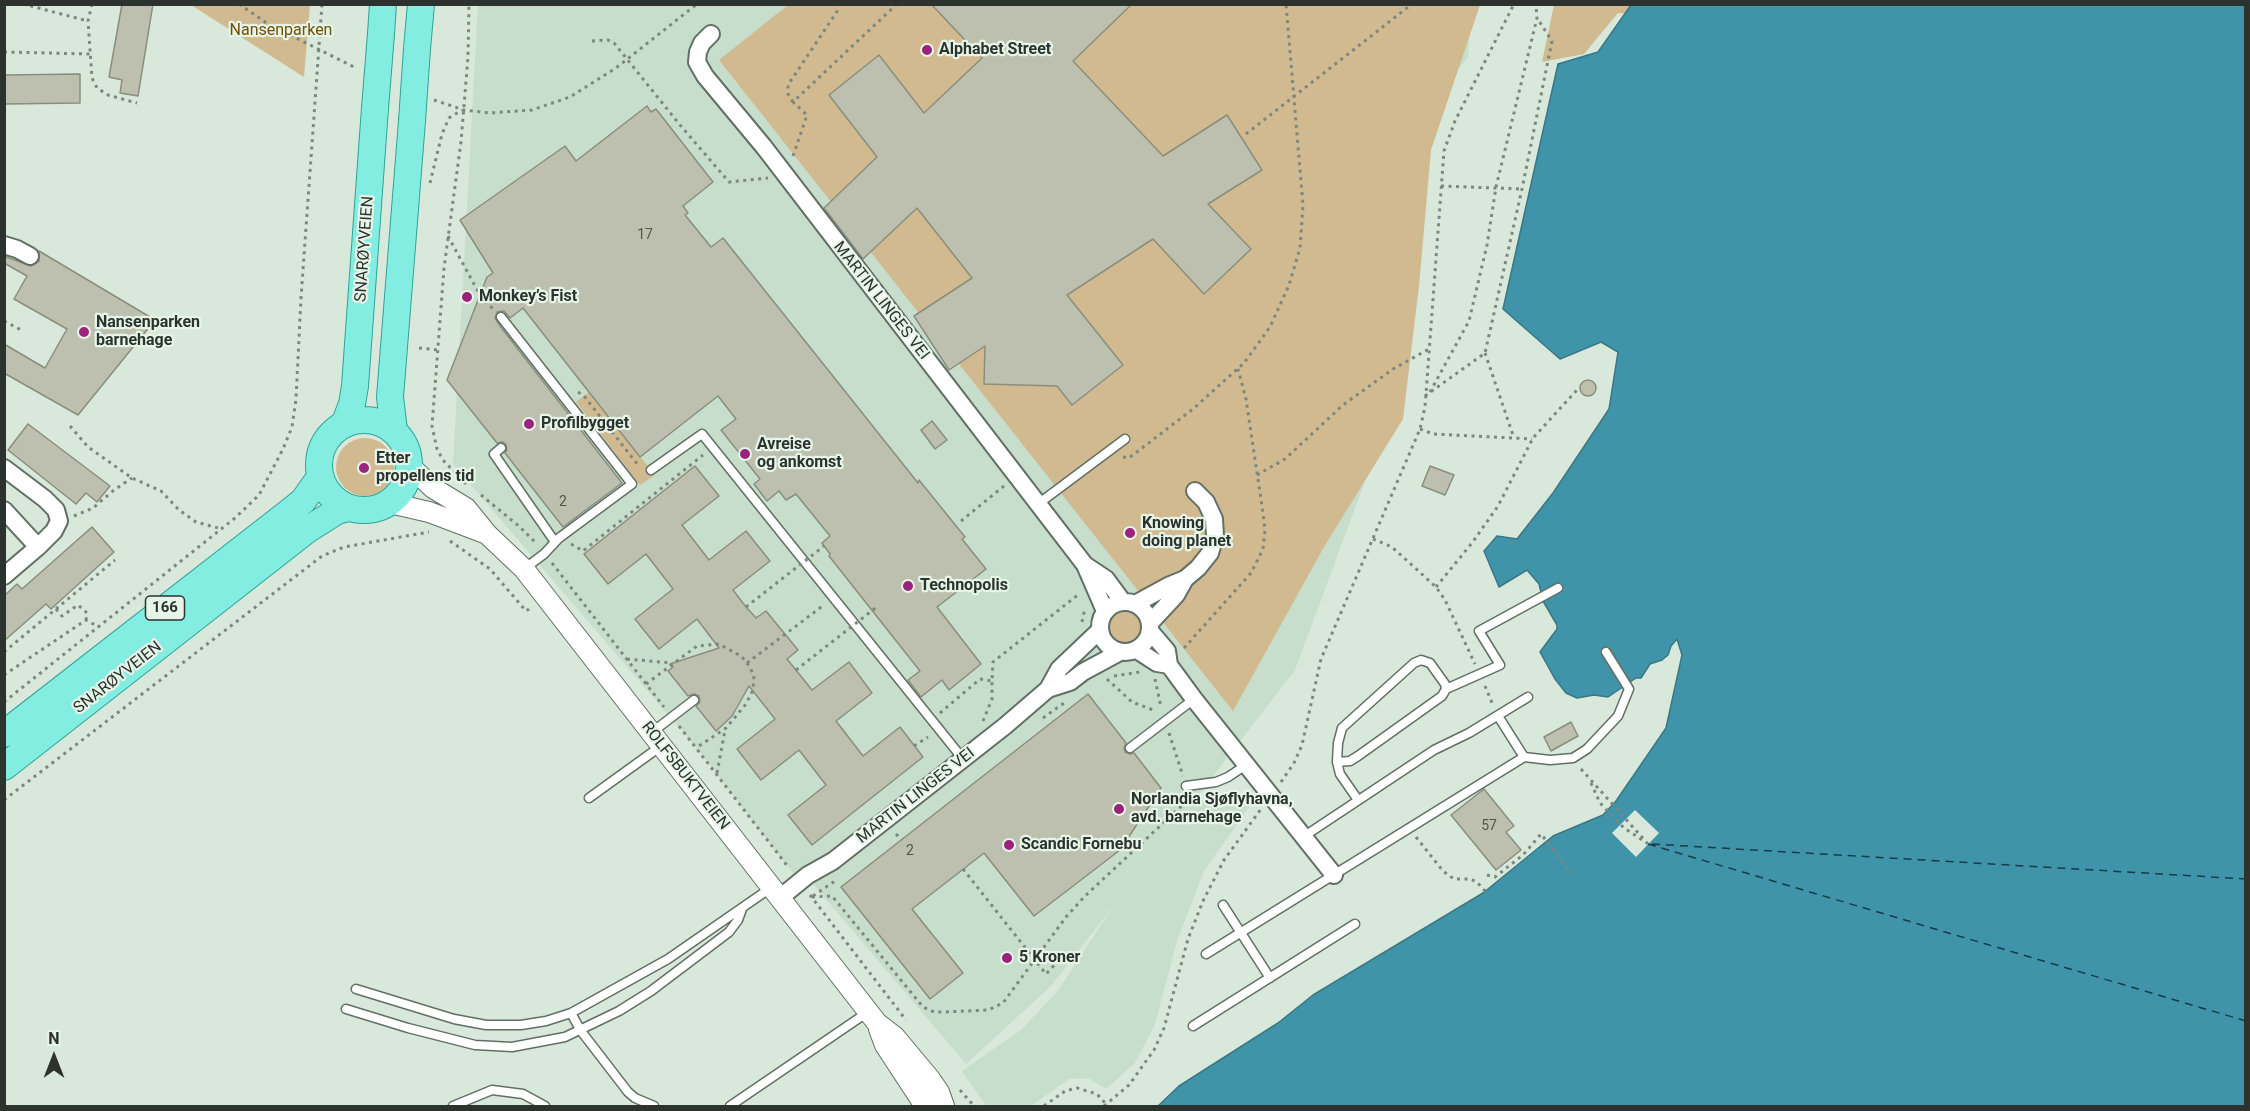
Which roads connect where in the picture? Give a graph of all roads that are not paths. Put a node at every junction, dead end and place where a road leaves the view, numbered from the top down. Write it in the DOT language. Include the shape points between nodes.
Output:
graph roads {
  1 [pos="383,4"];
  2 [pos="421,4"];
  3 [pos="711,34"];
  4 [pos="4,245"];
  5 [pos="30,256"];
  6 [pos="501,317"];
  7 [pos="344,425"];
  8 [pos="394,431"];
  9 [pos="1125,439"];
  10 [pos="501,448"];
  11 [pos="410,466"];
  12 [pos="4,468"];
  13 [pos="651,470"];
  14 [pos="320,477"];
  15 [pos="1195,491"];
  16 [pos="390,503"];
  17 [pos="1038,504"];
  18 [pos="349,508"];
  19 [pos="4,510"];
  20 [pos="487,534"];
  21 [pos="557,540"];
  22 [pos="38,547"];
  23 [pos="1085,565"];
  24 [pos="524,569"];
  25 [pos="4,576"];
  26 [pos="1185,579"];
  27 [pos="1558,588"];
  28 [pos="1129,603"];
  29 [pos="1105,611"];
  30 [pos="1150,627"];
  31 [pos="1099,631"];
  32 [pos="1129,651"];
  33 [pos="1606,652"];
  34 [pos="1169,665"];
  35 [pos="1048,689"];
  36 [pos="1446,689"];
  37 [pos="1528,697"];
  38 [pos="1194,699"];
  39 [pos="694,700"];
  40 [pos="1498,716"];
  41 [pos="4,734"];
  42 [pos="656,739"];
  43 [pos="1130,748"];
  44 [pos="1524,757"];
  45 [pos="963,759"];
  46 [pos="1337,762"];
  47 [pos="1246,765"];
  48 [pos="4,767"];
  49 [pos="1186,786"];
  50 [pos="589,798"];
  51 [pos="1358,800"];
  52 [pos="1303,837"];
  53 [pos="1334,875"];
  54 [pos="776,892"];
  55 [pos="1223,905"];
  56 [pos="742,909"];
  57 [pos="1355,924"];
  58 [pos="1241,932"];
  59 [pos="1206,954"];
  60 [pos="1270,978"];
  61 [pos="356,989"];
  62 [pos="346,1009"];
  63 [pos="572,1013"];
  64 [pos="873,1018"];
  65 [pos="1193,1026"];
  66 [pos="581,1031"];
  67 [pos="453,1107"];
  68 [pos="545,1107"];
  69 [pos="654,1107"];
  70 [pos="730,1107"];
  71 [pos="925,1107"];
  72 [pos="944,1107"];
  1 -- 7 [label="main road, SNARØYVEIEN / 166, bridge" via="355,386"];
  2 -- 8 [label="main road, bridge" via="391,386"];
  3 -- 17 [label="street, MARTIN LINGES VEI" via="698,52 700,69"];
  4 -- 5 [label="street"];
  6 -- 21 [label="lane" via="632,484"];
  7 -- 8 [label="main road" via="375,421"];
  7 -- 14 [label="main road, 166" via="325,442 319,459"];
  8 -- 11 [label="main road" via="406,447"];
  9 -- 17 [label="lane"];
  10 -- 21 [label="lane" via="494,454"];
  11 -- 16 [label="main road" via="404,487"];
  11 -- 20 [label="street, ROLFSBUKTVEIEN" via="433,488 466,508"];
  12 -- 22 [label="street" via="56,510 59,521"];
  13 -- 45 [label="lane" via="702,434"];
  14 -- 18 [label="main road" via="331,496"];
  14 -- 41 [label="main road, SNARØYVEIEN / 166" via="303,501"];
  15 -- 26 [label="street" via="1211,510 1215,536 1204,562"];
  16 -- 18 [label="main road, 166" via="365,511"];
  16 -- 20 [label="street, ROLFSBUKTVEIEN" via="429,512"];
  17 -- 23 [label="street, MARTIN LINGES VEI"];
  18 -- 48 [label="main road, SNARØYVEIEN / 166" via="307,530"];
  19 -- 22 [label="street"];
  20 -- 24 [label="street, ROLFSBUKTVEIEN"];
  21 -- 24 [label="lane"];
  22 -- 25 [label="street"];
  23 -- 28 [label="street, MARTIN LINGES VEI" via="1106,579"];
  23 -- 29 [label="street, MARTIN LINGES VEI"];
  24 -- 42 [label="street, ROLFSBUKTVEIEN"];
  26 -- 28 [label="street"];
  26 -- 30 [label="street"];
  27 -- 36 [label="lane" via="1479,631 1500,665"];
  28 -- 29 [label="street" via="1114,604"];
  28 -- 30 [label="street" via="1144,611"];
  29 -- 31 [label="street"];
  30 -- 32 [label="street" via="1146,642"];
  30 -- 34 [label="street" via="1167,651"];
  31 -- 32 [label="street" via="1107,645"];
  31 -- 35 [label="street, MARTIN LINGES VEI" via="1059,669"];
  32 -- 34 [label="street"];
  32 -- 35 [label="street, MARTIN LINGES VEI" via="1070,682"];
  33 -- 44 [label="lane" via="1629,689 1618,716 1573,758"];
  34 -- 38 [label="street"];
  35 -- 45 [label="street, MARTIN LINGES VEI"];
  36 -- 46 [label="lane" via="1442,696 1358,756"];
  36 -- 46 [label="lane" via="1430,663 1414,663 1342,728"];
  37 -- 40 [label="lane"];
  38 -- 43 [label="lane"];
  38 -- 47 [label="street"];
  39 -- 42 [label="lane" via="671,716"];
  40 -- 44 [label="lane"];
  40 -- 51 [label="lane" via="1434,750"];
  42 -- 50 [label="lane"];
  42 -- 54 [label="street, ROLFSBUKTVEIEN"];
  44 -- 53 [label="lane"];
  45 -- 54 [label="street, MARTIN LINGES VEI" via="832,861"];
  46 -- 51 [label="lane" via="1340,774"];
  47 -- 49 [label="lane" via="1216,782"];
  47 -- 52 [label="street" via="1268,800"];
  51 -- 52 [label="lane"];
  52 -- 53 [label="street"];
  53 -- 58 [label="lane"];
  54 -- 56 [label="lane"];
  54 -- 64 [label="street, ROLFSBUKTVEIEN"];
  55 -- 58 [label="lane"];
  56 -- 63 [label="lane" via="668,959"];
  56 -- 66 [label="lane" via="729,932 675,973"];
  57 -- 60 [label="lane"];
  58 -- 59 [label="lane"];
  58 -- 60 [label="lane"];
  60 -- 65 [label="lane"];
  61 -- 63 [label="lane" via="486,1025 521,1025"];
  62 -- 66 [label="lane" via="449,1040 492,1047 533,1044"];
  63 -- 66 [label="lane"];
  64 -- 70 [label="lane"];
  64 -- 71 [label="street, ROLFSBUKTVEIEN" via="885,1045"];
  64 -- 72 [label="street, ROLFSBUKTVEIEN" via="895,1037 930,1079"];
  66 -- 69 [label="lane" via="628,1092"];
  67 -- 68 [label="lane" via="492,1090 523,1094"];
}
